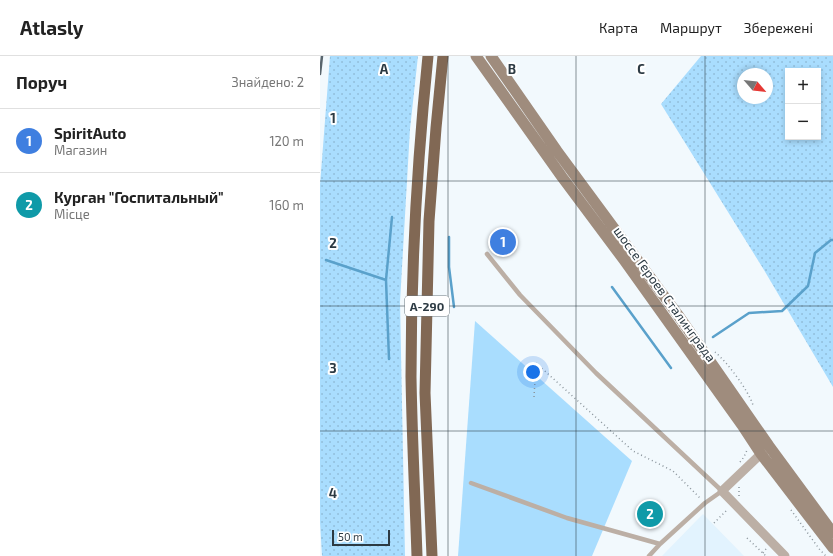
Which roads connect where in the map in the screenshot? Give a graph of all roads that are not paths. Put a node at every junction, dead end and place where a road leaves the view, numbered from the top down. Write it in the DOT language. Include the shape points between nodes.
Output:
graph roads {
  1 [pos="428,56"];
  2 [pos="443,56"];
  3 [pos="476,56"];
  4 [pos="490,56"];
  5 [pos="487,254"];
  6 [pos="769,446"];
  7 [pos="761,454"];
  8 [pos="471,483"];
  9 [pos="722,492"];
  10 [pos="833,533"];
  11 [pos="660,544"];
  12 [pos="833,548"];
  13 [pos="417,556"];
  14 [pos="432,556"];
  15 [pos="649,556"];
  16 [pos="785,556"];
  1 -- 13 [label="highway, А-290" via="416,196 412,307 412,431"];
  2 -- 14 [label="highway, А-290" via="429,221 425,393"];
  3 -- 7 [label="main road, шоссе Героев Сталинграда"];
  4 -- 6 [label="main road, шоссе Героев Сталинграда" via="557,152 678,315"];
  5 -- 9 [label="lane" via="520,295 596,373"];
  6 -- 7 [label="street"];
  6 -- 10 [label="main road, шоссе Героев Сталинграда"];
  7 -- 9 [label="street"];
  7 -- 12 [label="main road, шоссе Героев Сталинграда"];
  8 -- 11 [label="lane" via="567,518"];
  9 -- 11 [label="lane" via="705,503"];
  9 -- 16 [label="street"];
  11 -- 15 [label="lane"];
}
